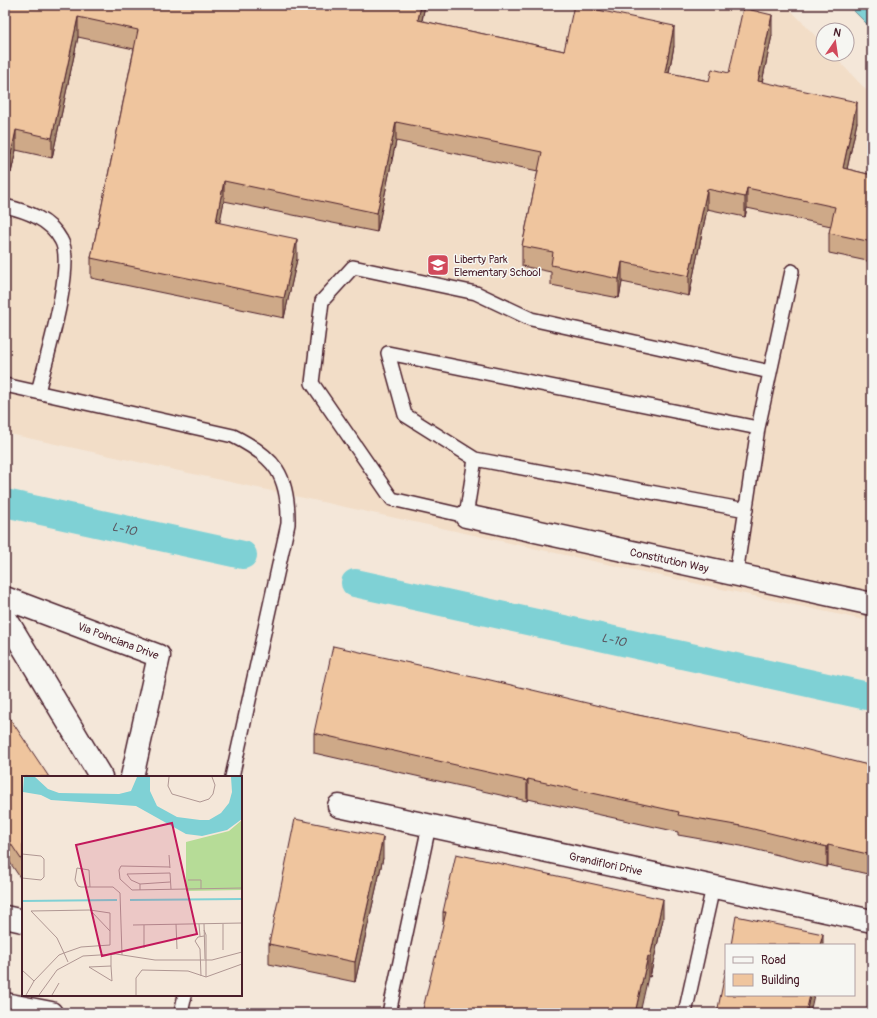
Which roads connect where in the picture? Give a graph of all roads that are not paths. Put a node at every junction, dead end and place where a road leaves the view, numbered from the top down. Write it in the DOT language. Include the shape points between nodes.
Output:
graph roads {
  1 [pos="5,206"];
  2 [pos="792,271"];
  3 [pos="770,372"];
  4 [pos="5,385"];
  5 [pos="38,392"];
  6 [pos="758,428"];
  7 [pos="474,459"];
  8 [pos="746,510"];
  9 [pos="466,516"];
  10 [pos="736,574"];
  11 [pos="5,598"];
  12 [pos="872,604"];
  13 [pos="5,617"];
  14 [pos="100,776"];
  15 [pos="132,776"];
  16 [pos="232,776"];
  17 [pos="339,806"];
  18 [pos="429,826"];
  19 [pos="713,887"];
  20 [pos="5,917"];
  21 [pos="22,921"];
  22 [pos="872,921"];
  23 [pos="185,996"];
  24 [pos="5,1004"];
  25 [pos="52,1013"];
  26 [pos="181,1013"];
  27 [pos="389,1013"];
  28 [pos="685,1013"];
  1 -- 5 [label="lane" via="23,211 47,223 62,240 65,258 64,282"];
  2 -- 3 [label="lane"];
  3 -- 6 [label="lane"];
  3 -- 9 [label="lane" via="531,319 476,293 353,267 322,301 312,383 392,499"];
  4 -- 5 [label="lane"];
  5 -- 16 [label="lane" via="233,436 252,446 269,460 282,479 289,500 288,524"];
  6 -- 7 [label="lane" via="388,353 405,415"];
  6 -- 8 [label="lane"];
  7 -- 8 [label="lane"];
  7 -- 9 [label="lane"];
  8 -- 10 [label="lane"];
  9 -- 10 [label="street, Constitution Way"];
  10 -- 12 [label="street, Constitution Way"];
  11 -- 15 [label="street, Via Poinciana Drive" via="159,656"];
  13 -- 14 [label="street"];
  17 -- 18 [label="street, Grandiflori Drive"];
  18 -- 19 [label="street, Grandiflori Drive"];
  18 -- 27 [label="lane"];
  19 -- 22 [label="street, Grandiflori Drive"];
  19 -- 28 [label="lane"];
  20 -- 21 [label="street"];
  23 -- 26 [label="lane"];
  24 -- 25 [label="street"];
}
